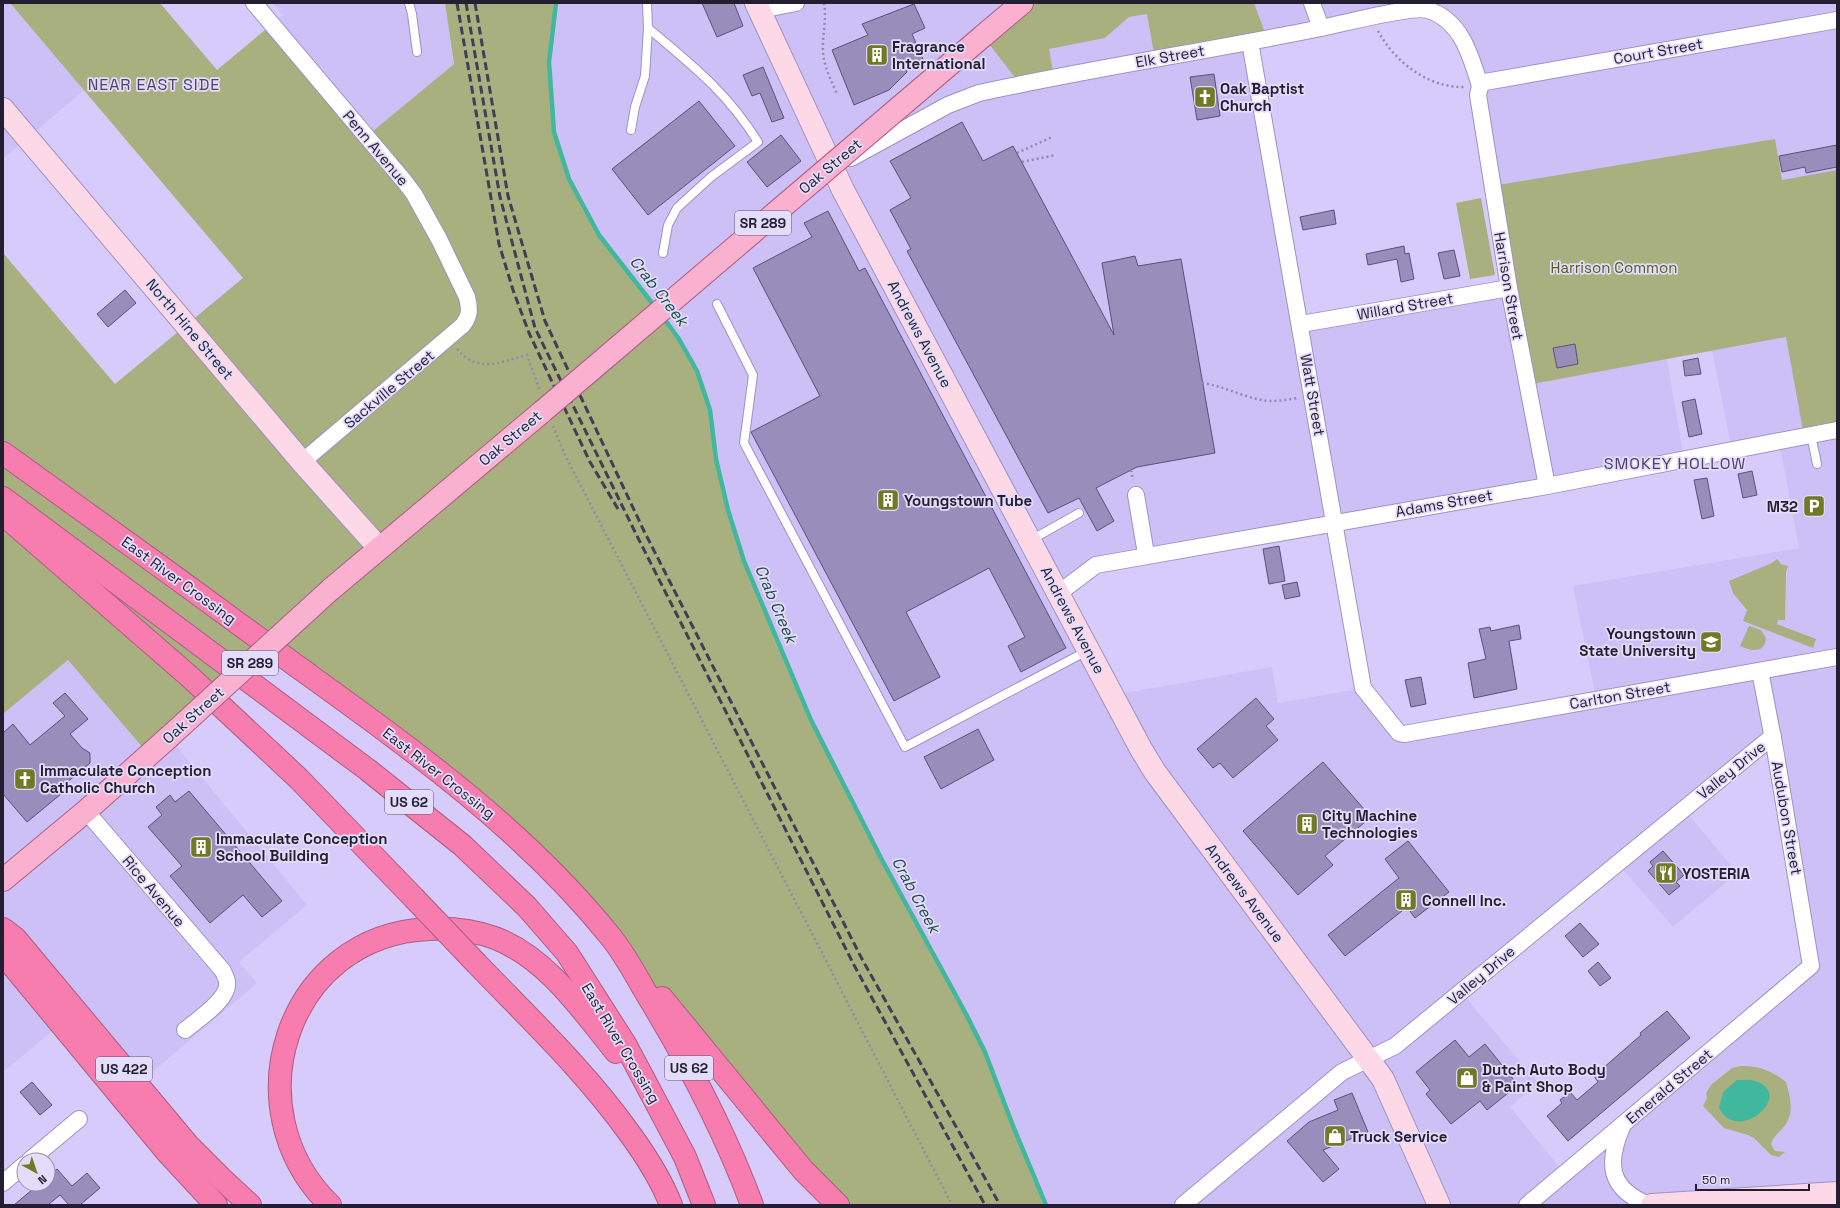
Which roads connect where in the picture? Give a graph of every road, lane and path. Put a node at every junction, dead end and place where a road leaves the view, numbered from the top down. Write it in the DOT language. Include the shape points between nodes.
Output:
graph roads {
  1 [pos="254,3"];
  2 [pos="409,3"];
  3 [pos="647,3"];
  4 [pos="796,3"];
  5 [pos="824,3"];
  6 [pos="1022,3"];
  7 [pos="1312,3"];
  8 [pos="758,7"];
  9 [pos="1371,18"];
  10 [pos="1837,20"];
  11 [pos="648,28"];
  12 [pos="1321,28"];
  13 [pos="1250,42"];
  14 [pos="416,52"];
  15 [pos="1480,86"];
  16 [pos="837,94"];
  17 [pos="3,109"];
  18 [pos="631,130"];
  19 [pos="1052,137"];
  20 [pos="1017,153"];
  21 [pos="1056,155"];
  22 [pos="1022,162"];
  23 [pos="834,171"];
  24 [pos="663,253"];
  25 [pos="1508,288"];
  26 [pos="717,304"];
  27 [pos="470,312"];
  28 [pos="1301,324"];
  29 [pos="448,338"];
  30 [pos="1202,383"];
  31 [pos="1313,395"];
  32 [pos="545,409"];
  33 [pos="1837,430"];
  34 [pos="1811,435"];
  35 [pos="3,453"];
  36 [pos="302,462"];
  37 [pos="1817,464"];
  38 [pos="1547,486"];
  39 [pos="1136,495"];
  40 [pos="3,498"];
  41 [pos="1079,513"];
  42 [pos="3,514"];
  43 [pos="1334,522"];
  44 [pos="1031,541"];
  45 [pos="380,548"];
  46 [pos="1146,554"];
  47 [pos="1059,593"];
  48 [pos="1089,650"];
  49 [pos="1837,657"];
  50 [pos="1760,671"];
  51 [pos="1404,734"];
  52 [pos="1773,736"];
  53 [pos="86,811"];
  54 [pos="3,880"];
  55 [pos="3,929"];
  56 [pos="612,938"];
  57 [pos="3,954"];
  58 [pos="1811,966"];
  59 [pos="185,1030"];
  60 [pos="1368,1059"];
  61 [pos="79,1119"];
  62 [pos="1623,1125"];
  63 [pos="40,1152"];
  64 [pos="684,1157"];
  65 [pos="16,1172"];
  66 [pos="3,1183"];
  67 [pos="1837,1193"];
  68 [pos="216,1205"];
  69 [pos="250,1205"];
  70 [pos="330,1205"];
  71 [pos="671,1205"];
  72 [pos="704,1205"];
  73 [pos="752,1205"];
  74 [pos="838,1205"];
  75 [pos="952,1205"];
  76 [pos="1183,1205"];
  77 [pos="1439,1205"];
  78 [pos="1527,1205"];
  79 [pos="1649,1205"];
  80 [pos="1652,1205"];
  1 -- 27 [label="street, Penn Avenue" via="414,194 467,297"];
  2 -- 14 [label="lane"];
  3 -- 11 [label="lane"];
  4 -- 8 [label="street"];
  5 -- 16 [label="path" via="826,14 823,53 826,68"];
  6 -- 32 [label="main road, Oak Street / SR 289, bridge"];
  7 -- 12 [label="street"];
  8 -- 23 [label="street, Andrews Avenue"];
  9 -- 12 [label="street, Elk Street"];
  9 -- 15 [label="path" via="1395,54 1419,74 1438,84 1458,87"];
  9 -- 15 [label="street, Elk Street" via="1409,10 1426,9 1439,14 1450,22 1465,44"];
  10 -- 15 [label="street, Court Street" via="1485,82"];
  11 -- 18 [label="lane" via="645,76"];
  11 -- 24 [label="lane" via="719,90 744,119 758,142 711,177 677,208 668,225"];
  12 -- 13 [label="street, Elk Street"];
  13 -- 23 [label="street, Elk Street" via="979,93 948,105 849,158"];
  13 -- 28 [label="street, Watt Street"];
  15 -- 25 [label="street, Harrison Street" via="1478,95"];
  17 -- 36 [label="street, North Hine Street"];
  19 -- 20 [label="path"];
  21 -- 22 [label="path"];
  23 -- 44 [label="street, Andrews Avenue"];
  25 -- 28 [label="street, Willard Street"];
  25 -- 38 [label="street, Harrison Street"];
  26 -- 48 [label="lane" via="753,375 744,443 906,747"];
  27 -- 29 [label="street, Sackville Street" via="463,325"];
  28 -- 31 [label="street, Watt Street"];
  29 -- 32 [label="path" via="464,358 477,364 494,363 527,355"];
  29 -- 36 [label="street, Sackville Street"];
  30 -- 31 [label="path" via="1214,384 1268,400"];
  31 -- 43 [label="street, Watt Street"];
  32 -- 45 [label="main road, Oak Street / SR 289"];
  32 -- 75 [label="path" via="565,455"];
  33 -- 34 [label="street, Adams Street"];
  34 -- 37 [label="lane"];
  34 -- 38 [label="street, Adams Street"];
  35 -- 56 [label="highway, East River Crossing / US 62" via="452,781 532,850"];
  36 -- 45 [label="street, North Hine Street"];
  38 -- 43 [label="street, Adams Street"];
  39 -- 46 [label="street"];
  40 -- 64 [label="highway, East River Crossing / US 62" via="368,770 440,826 498,878 567,953 625,1044"];
  41 -- 44 [label="lane"];
  42 -- 71 [label="highway, bridge" via="190,677 299,779 572,1063 612,1108 643,1152"];
  43 -- 46 [label="street, Adams Street"];
  43 -- 51 [label="street, Watt Street" via="1363,688 1399,732"];
  44 -- 47 [label="street, Andrews Avenue"];
  45 -- 53 [label="main road, Oak Street / SR 289, bridge" via="330,590"];
  46 -- 47 [label="street, Adams Street" via="1096,564"];
  47 -- 48 [label="street, Andrews Avenue"];
  48 -- 60 [label="street, Andrews Avenue" via="1155,772"];
  49 -- 50 [label="street, Carlton Street"];
  50 -- 51 [label="street, Carlton Street"];
  50 -- 52 [label="street, Audubon Street"];
  52 -- 58 [label="street, Audubon Street"];
  52 -- 60 [label="street, Valley Drive" via="1395,1046"];
  53 -- 54 [label="main road, Oak Street / SR 289"];
  53 -- 59 [label="street, Rice Avenue" via="222,971 228,982 218,1003"];
  55 -- 69 [label="highway, US 422" via="15,938 188,1145"];
  56 -- 73 [label="highway, East River Crossing / US 62" via="680,1048 726,1142"];
  56 -- 74 [label="highway" via="804,1170"];
  57 -- 68 [label="highway, US 422" via="167,1152"];
  58 -- 62 [label="street, Emerald Street"];
  60 -- 76 [label="street, Valley Drive" via="1342,1072"];
  60 -- 77 [label="street, Andrews Avenue" via="1384,1078"];
  61 -- 63 [label="street"];
  62 -- 78 [label="street, Emerald Street"];
  62 -- 79 [label="street" via="1613,1154 1615,1174 1626,1192 1636,1200"];
  64 -- 70 [label="highway" via="617,1053 545,970 496,938 451,928 414,929 374,940 350,952 334,965 308,993 288,1034 281,1061 283,1118 299,1163 312,1184"];
  64 -- 72 [label="highway, East River Crossing / US 62"];
  65 -- 66 [label="street"];
  67 -- 80 [label="street"];
}
